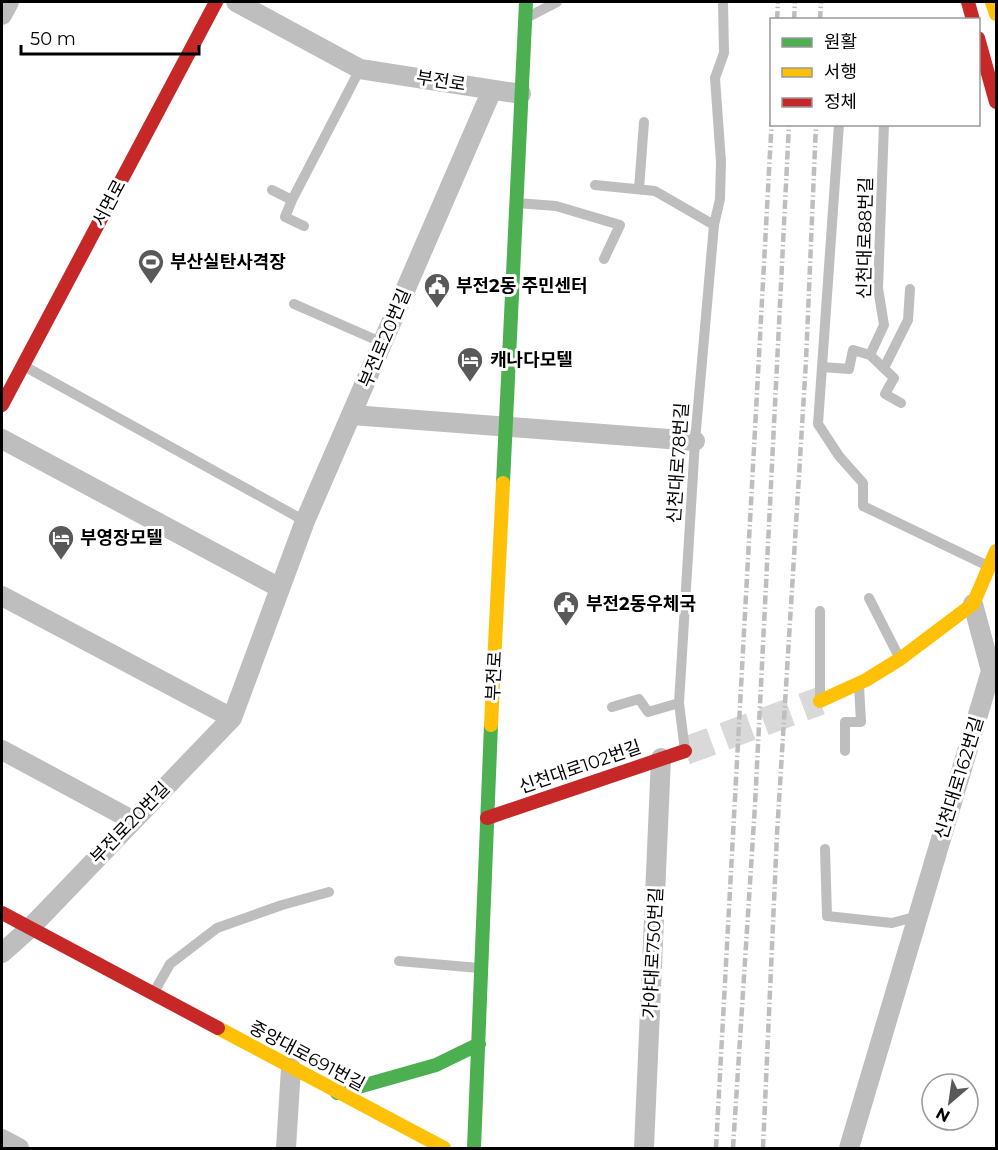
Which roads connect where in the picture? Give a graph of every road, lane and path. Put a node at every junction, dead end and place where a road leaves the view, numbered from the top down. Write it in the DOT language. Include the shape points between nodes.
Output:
graph roads {
  1 [pos="9,2"];
  2 [pos="216,2"];
  3 [pos="236,2"];
  4 [pos="526,2"];
  5 [pos="557,2"];
  6 [pos="723,2"];
  7 [pos="968,2"];
  8 [pos="992,2"];
  9 [pos="996,14"];
  10 [pos="2,15"];
  11 [pos="973,18"];
  12 [pos="525,19"];
  13 [pos="980,45"];
  14 [pos="360,69"];
  15 [pos="492,90"];
  16 [pos="521,94"];
  17 [pos="996,102"];
  18 [pos="644,122"];
  19 [pos="839,126"];
  20 [pos="884,126"];
  21 [pos="595,185"];
  22 [pos="639,189"];
  23 [pos="272,190"];
  24 [pos="292,200"];
  25 [pos="516,203"];
  26 [pos="714,225"];
  27 [pos="304,226"];
  28 [pos="604,259"];
  29 [pos="910,289"];
  30 [pos="294,304"];
  31 [pos="383,343"];
  32 [pos="870,355"];
  33 [pos="22,365"];
  34 [pos="822,367"];
  35 [pos="884,368"];
  36 [pos="901,403"];
  37 [pos="2,405"];
  38 [pos="352,415"];
  39 [pos="506,426"];
  40 [pos="2,439"];
  41 [pos="695,441"];
  42 [pos="305,521"];
  43 [pos="996,551"];
  44 [pos="990,566"];
  45 [pos="280,588"];
  46 [pos="2,596"];
  47 [pos="869,598"];
  48 [pos="973,604"];
  49 [pos="820,611"];
  50 [pos="900,659"];
  51 [pos="859,683"];
  52 [pos="820,701"];
  53 [pos="679,703"];
  54 [pos="612,707"];
  55 [pos="232,718"];
  56 [pos="2,750"];
  57 [pos="685,751"];
  58 [pos="845,751"];
  59 [pos="661,758"];
  60 [pos="487,818"];
  61 [pos="132,820"];
  62 [pos="825,849"];
  63 [pos="329,892"];
  64 [pos="2,913"];
  65 [pos="918,916"];
  66 [pos="30,928"];
  67 [pos="2,953"];
  68 [pos="399,961"];
  69 [pos="482,969"];
  70 [pos="153,994"];
  71 [pos="479,1044"];
  72 [pos="291,1068"];
  73 [pos="338,1093"];
  74 [pos="286,1149"];
  75 [pos="444,1149"];
  76 [pos="474,1149"];
  77 [pos="644,1149"];
  78 [pos="849,1149"];
  1 -- 10 [label="street"];
  2 -- 33 [label="main road, 서면로"];
  3 -- 14 [label="street"];
  4 -- 12 [label="main road, 부전로"];
  5 -- 12 [label="lane"];
  6 -- 26 [label="lane, 신천대로78번길" via="724,53 715,78 722,162"];
  7 -- 11 [label="main road"];
  8 -- 9 [label="main road"];
  12 -- 16 [label="main road, 부전로"];
  13 -- 17 [label="main road"];
  14 -- 15 [label="street, 부전로"];
  14 -- 24 [label="lane"];
  15 -- 16 [label="street, 부전로"];
  15 -- 31 [label="street, 부전로20번길"];
  16 -- 25 [label="main road, 부전로"];
  18 -- 22 [label="lane"];
  19 -- 34 [label="lane, 신천대로88번길"];
  20 -- 32 [label="lane, 신천대로88번길" via="878,288 884,325"];
  21 -- 22 [label="lane"];
  22 -- 26 [label="lane" via="655,191"];
  23 -- 24 [label="lane"];
  24 -- 27 [label="lane" via="285,217"];
  25 -- 28 [label="lane" via="556,206 620,225"];
  25 -- 39 [label="main road, 부전로"];
  26 -- 41 [label="lane, 신천대로78번길"];
  29 -- 35 [label="lane" via="908,320"];
  30 -- 31 [label="lane"];
  31 -- 38 [label="street, 부전로20번길"];
  32 -- 34 [label="lane" via="853,350 849,369"];
  32 -- 35 [label="lane"];
  33 -- 37 [label="main road, 서면로"];
  33 -- 42 [label="lane"];
  34 -- 44 [label="lane, 신천대로88번길" via="818,424 863,483 863,506"];
  35 -- 36 [label="lane" via="894,378 885,394"];
  38 -- 39 [label="street"];
  38 -- 42 [label="street, 부전로20번길"];
  39 -- 41 [label="street"];
  39 -- 60 [label="main road, 부전로"];
  40 -- 45 [label="street"];
  41 -- 53 [label="lane, 신천대로78번길"];
  42 -- 45 [label="street, 부전로20번길"];
  43 -- 44 [label="main road"];
  44 -- 48 [label="main road"];
  45 -- 55 [label="street, 부전로20번길"];
  46 -- 55 [label="street"];
  47 -- 50 [label="lane"];
  48 -- 50 [label="main road"];
  48 -- 65 [label="street, 신천대로162번길" via="991,671"];
  49 -- 52 [label="lane"];
  50 -- 51 [label="main road"];
  51 -- 52 [label="main road"];
  51 -- 58 [label="lane" via="861,722 845,722"];
  53 -- 54 [label="lane" via="648,712 639,699"];
  53 -- 57 [label="lane, 신천대로78번길"];
  55 -- 61 [label="street, 부전로20번길"];
  56 -- 61 [label="street"];
  57 -- 59 [label="main road, 신천대로102번길"];
  59 -- 60 [label="main road, 신천대로102번길"];
  59 -- 77 [label="street, 가야대로750번길"];
  60 -- 69 [label="main road, 부전로"];
  61 -- 66 [label="street, 부전로20번길"];
  62 -- 65 [label="lane" via="827,916 892,923"];
  63 -- 70 [label="lane" via="217,928 170,964"];
  64 -- 66 [label="main road, 중앙대로691번길"];
  65 -- 78 [label="street, 신천대로162번길"];
  66 -- 67 [label="street, 부전로20번길"];
  66 -- 70 [label="main road, 중앙대로691번길"];
  68 -- 69 [label="lane"];
  69 -- 71 [label="main road, 부전로"];
  70 -- 72 [label="main road, 중앙대로691번길"];
  71 -- 73 [label="main road" via="436,1065"];
  71 -- 76 [label="main road, 부전로"];
  72 -- 73 [label="main road, 중앙대로691번길"];
  72 -- 74 [label="street"];
  73 -- 75 [label="main road, 중앙대로691번길"];
}
